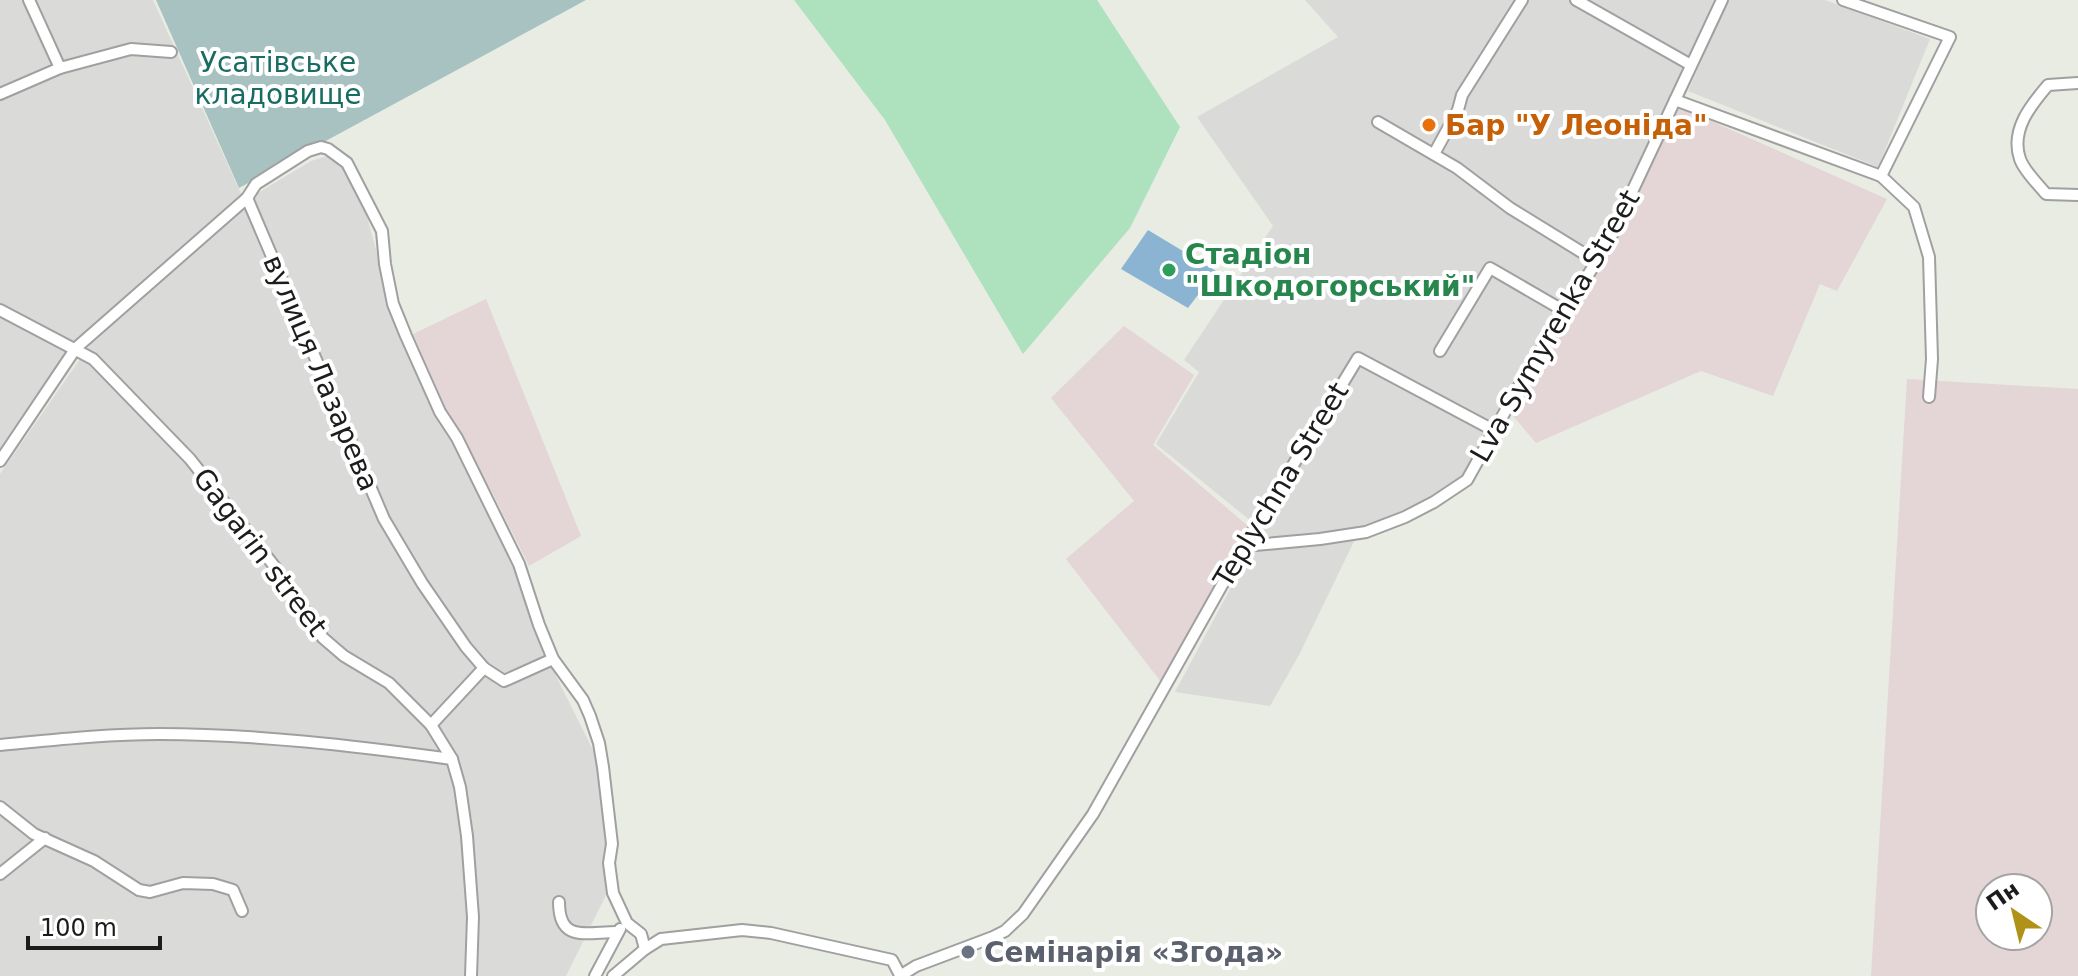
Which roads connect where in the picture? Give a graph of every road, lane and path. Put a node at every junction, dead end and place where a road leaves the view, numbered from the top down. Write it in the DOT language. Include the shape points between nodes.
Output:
graph roads {
  1 [pos="29,0"];
  2 [pos="1522,0"];
  3 [pos="1576,0"];
  4 [pos="1722,0"];
  5 [pos="1843,0"];
  6 [pos="171,52"];
  7 [pos="1691,65"];
  8 [pos="60,68"];
  9 [pos="2078,83"];
  10 [pos="0,94"];
  11 [pos="1675,100"];
  12 [pos="1378,122"];
  13 [pos="1434,154"];
  14 [pos="1881,176"];
  15 [pos="2078,195"];
  16 [pos="247,198"];
  17 [pos="1596,261"];
  18 [pos="0,310"];
  19 [pos="1566,312"];
  20 [pos="76,348"];
  21 [pos="1440,351"];
  22 [pos="1929,397"];
  23 [pos="1495,431"];
  24 [pos="0,461"];
  25 [pos="1244,546"];
  26 [pos="553,659"];
  27 [pos="484,668"];
  28 [pos="431,725"];
  29 [pos="0,745"];
  30 [pos="452,759"];
  31 [pos="0,807"];
  32 [pos="45,838"];
  33 [pos="0,874"];
  34 [pos="559,902"];
  35 [pos="242,911"];
  36 [pos="627,923"];
  37 [pos="617,932"];
  38 [pos="641,934"];
  39 [pos="661,939"];
  40 [pos="645,949"];
  41 [pos="471,976"];
  42 [pos="595,976"];
  43 [pos="613,976"];
  44 [pos="900,976"];
  1 -- 8 [label="street"];
  2 -- 13 [label="street" via="1462,95"];
  3 -- 7 [label="street"];
  4 -- 7 [label="street, Lva Symyrenka Street"];
  5 -- 14 [label="street" via="1950,37"];
  6 -- 8 [label="street" via="131,49"];
  7 -- 11 [label="street, Lva Symyrenka Street"];
  8 -- 10 [label="street"];
  9 -- 15 [label="street" via="2048,85 2025,112 2019,144 2020,159 2046,194"];
  11 -- 14 [label="street"];
  11 -- 17 [label="street, Lva Symyrenka Street"];
  12 -- 13 [label="street"];
  13 -- 17 [label="street"];
  14 -- 22 [label="street" via="1914,207 1929,257"];
  16 -- 20 [label="street"];
  16 -- 26 [label="street" via="256,184 308,151 328,149 347,163 382,231 393,304 406,336 519,564"];
  16 -- 27 [label="street, вулиця Лазарева" via="384,519 422,583"];
  17 -- 19 [label="street, Lva Symyrenka Street"];
  18 -- 20 [label="street, Gagarin street"];
  19 -- 21 [label="street" via="1490,268"];
  19 -- 23 [label="street, Lva Symyrenka Street"];
  20 -- 24 [label="street"];
  20 -- 28 [label="street, Gagarin street" via="190,459 323,638 389,683"];
  23 -- 25 [label="street, Lva Symyrenka Street" via="1467,480 1405,517 1366,532"];
  23 -- 25 [label="street, Teplychna Street" via="1358,358"];
  25 -- 44 [label="street, Teplychna Street" via="1104,795 1023,914 1005,931"];
  26 -- 27 [label="street" via="504,681"];
  26 -- 36 [label="street" via="583,700 599,743 612,844 610,877"];
  27 -- 28 [label="street"];
  28 -- 30 [label="street, Gagarin street"];
  29 -- 30 [label="street" via="161,734"];
  30 -- 41 [label="street, Gagarin street" via="467,836"];
  31 -- 32 [label="street"];
  32 -- 33 [label="street"];
  32 -- 35 [label="street" via="139,890 183,883 233,890"];
  34 -- 37 [label="street" via="559,919 566,929"];
  36 -- 37 [label="street"];
  36 -- 38 [label="street"];
  37 -- 42 [label="street"];
  38 -- 39 [label="street"];
  38 -- 40 [label="street"];
  39 -- 40 [label="street"];
  39 -- 44 [label="street" via="742,930 771,933 892,960"];
  40 -- 43 [label="street"];
}
